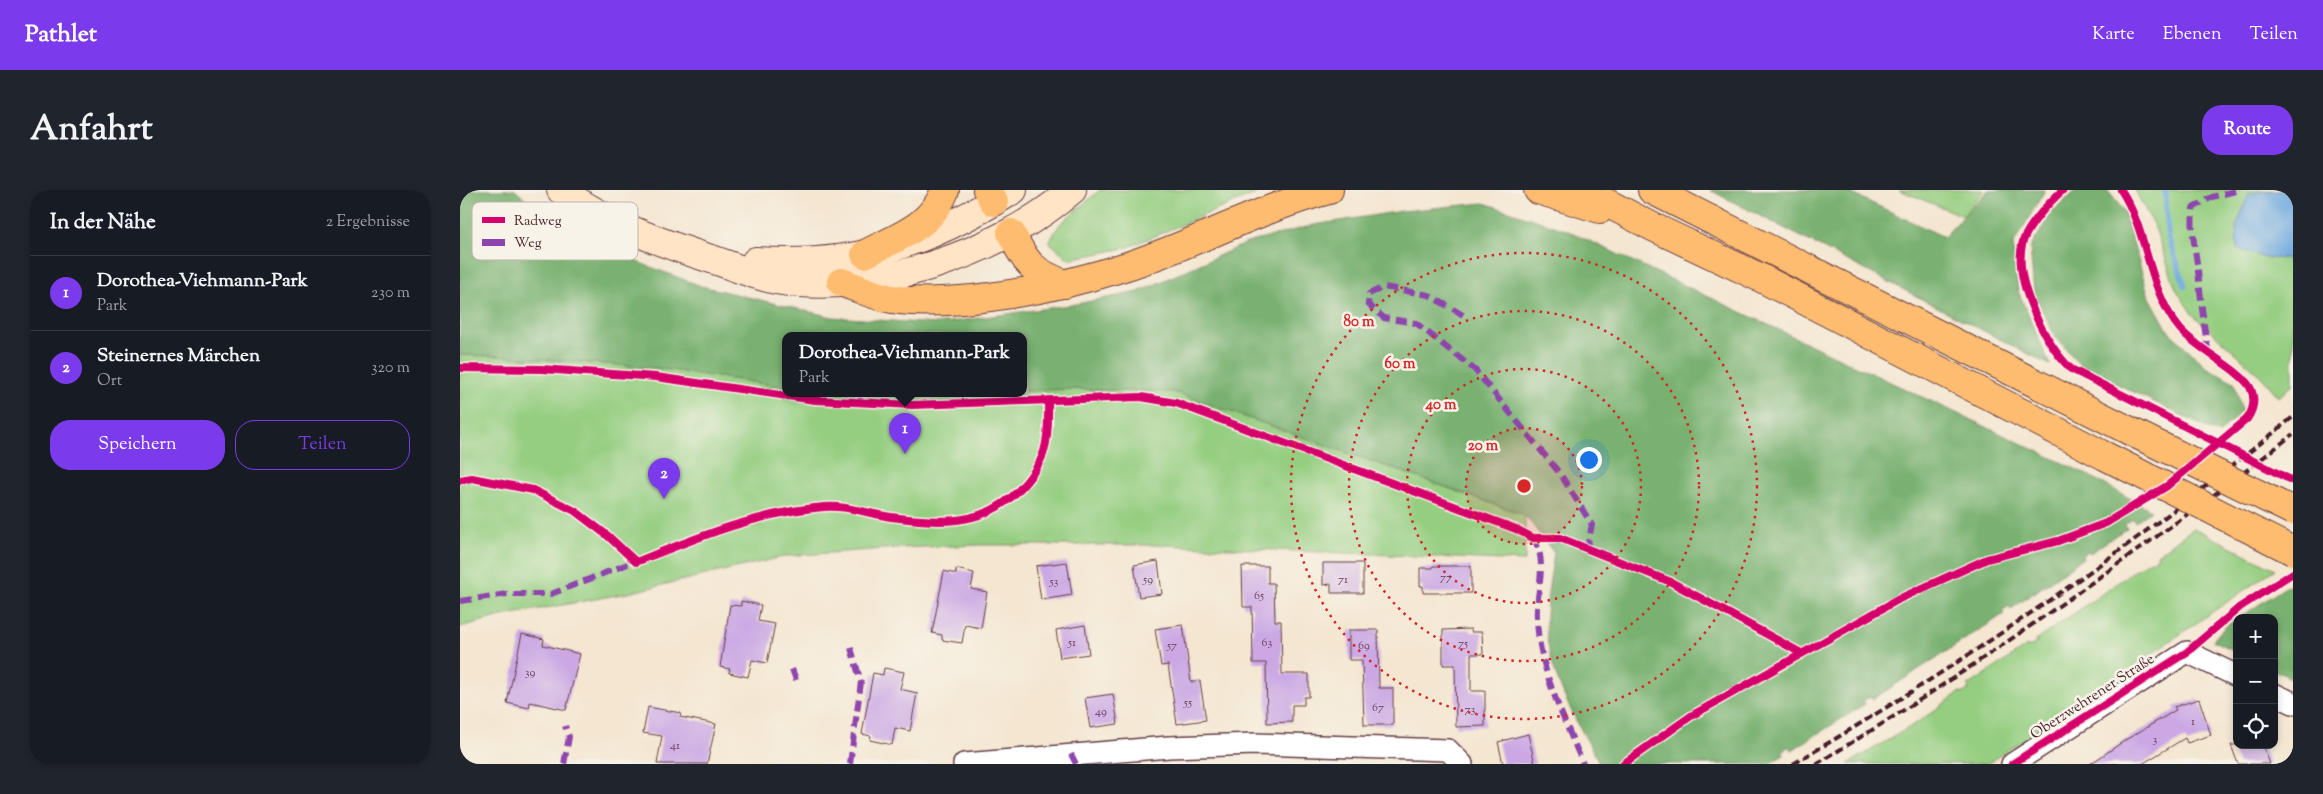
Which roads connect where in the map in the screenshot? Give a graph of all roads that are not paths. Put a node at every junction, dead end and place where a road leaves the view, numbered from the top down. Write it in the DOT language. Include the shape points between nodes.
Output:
graph roads {
  1 [pos="561,190"];
  2 [pos="945,190"];
  3 [pos="1072,190"];
  4 [pos="1329,190"];
  5 [pos="1538,190"];
  6 [pos="1582,190"];
  7 [pos="1652,190"];
  8 [pos="998,194"];
  9 [pos="579,202"];
  10 [pos="1654,227"];
  11 [pos="1011,232"];
  12 [pos="638,233"];
  13 [pos="865,254"];
  14 [pos="710,258"];
  15 [pos="841,282"];
  16 [pos="1065,284"];
  17 [pos="2293,511"];
  18 [pos="2293,551"];
  19 [pos="2233,674"];
  20 [pos="2278,696"];
  21 [pos="2293,703"];
  22 [pos="2023,761"];
  23 [pos="964,764"];
  24 [pos="1462,764"];
  1 -- 9 [label="main road"];
  2 -- 13 [label="highway" via="941,202 928,219"];
  3 -- 11 [label="main road"];
  4 -- 16 [label="highway" via="1274,208 1128,266"];
  5 -- 10 [label="highway"];
  6 -- 10 [label="highway"];
  7 -- 17 [label="highway, bridge"];
  8 -- 11 [label="main road"];
  8 -- 13 [label="main road" via="929,236"];
  10 -- 18 [label="highway, bridge" via="1762,278"];
  11 -- 15 [label="main road" via="942,263 903,274"];
  11 -- 16 [label="highway" via="1036,271"];
  12 -- 14 [label="main road"];
  13 -- 14 [label="main road" via="792,262"];
  14 -- 15 [label="main road" via="735,269 778,280"];
  15 -- 16 [label="highway" via="891,299 930,302 1000,296"];
  19 -- 22 [label="street, Oberzwehrener Straße" via="2187,652"];
  20 -- 21 [label="street"];
  23 -- 24 [label="street" via="1169,747 1255,744 1448,750"];
}
